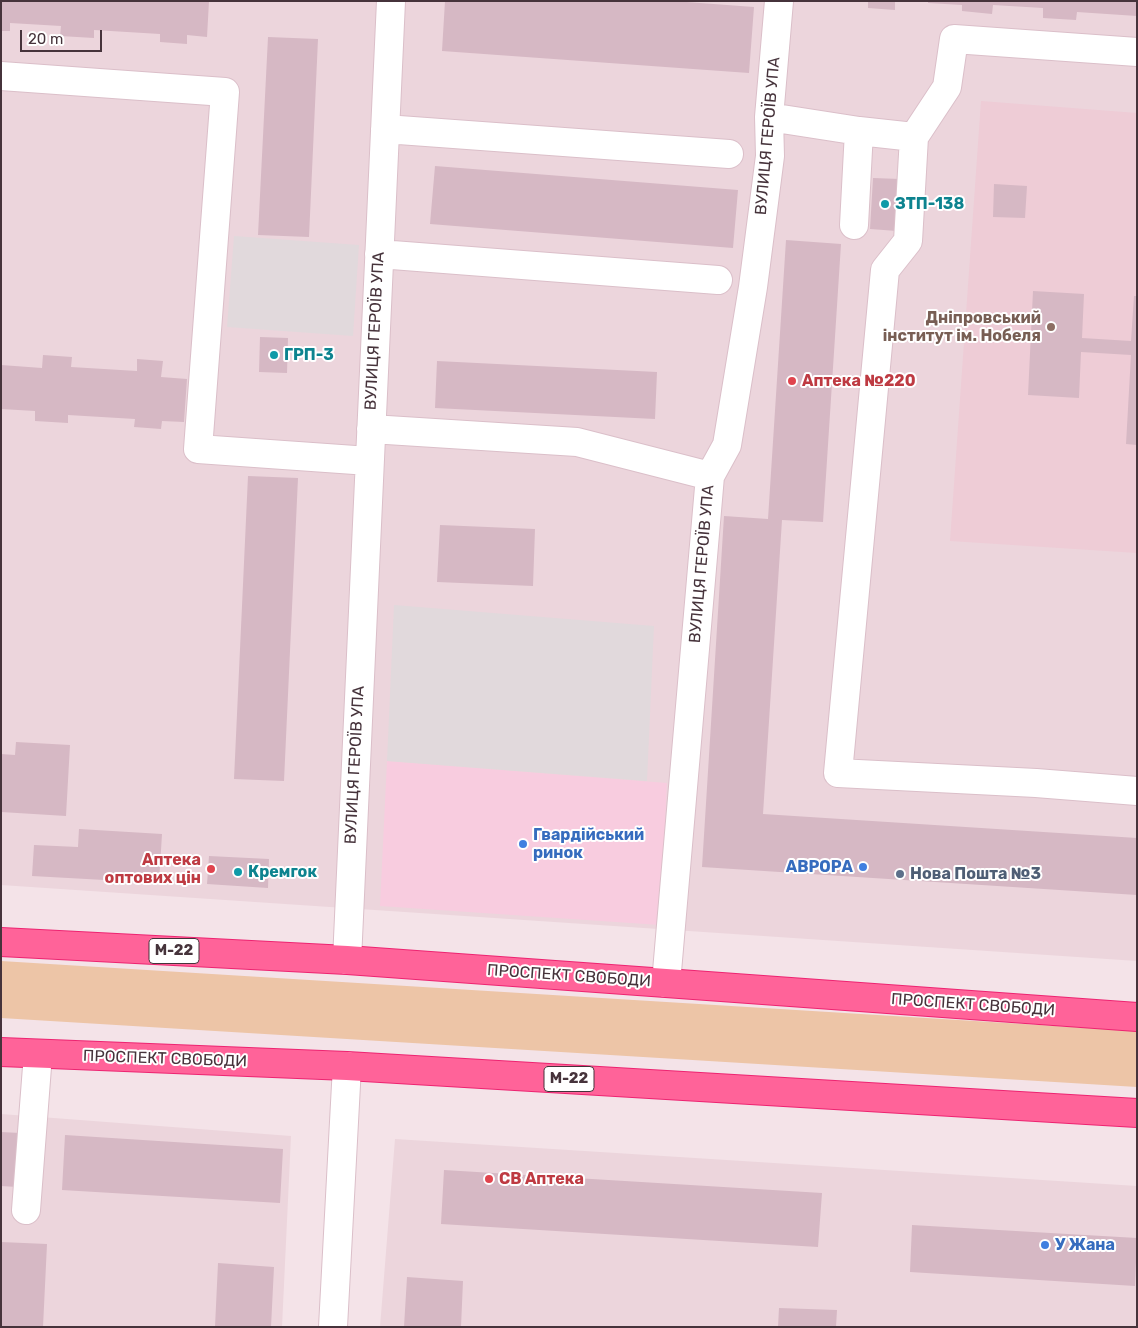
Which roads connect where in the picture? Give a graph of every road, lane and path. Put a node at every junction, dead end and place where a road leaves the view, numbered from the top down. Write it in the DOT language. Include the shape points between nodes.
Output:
graph roads {
  1 [pos="391,1"];
  2 [pos="779,1"];
  3 [pos="1137,52"];
  4 [pos="1,76"];
  5 [pos="769,116"];
  6 [pos="385,129"];
  7 [pos="860,131"];
  8 [pos="914,137"];
  9 [pos="729,154"];
  10 [pos="854,225"];
  11 [pos="379,254"];
  12 [pos="718,280"];
  13 [pos="371,428"];
  14 [pos="369,461"];
  15 [pos="710,476"];
  16 [pos="1137,791"];
  17 [pos="1,942"];
  18 [pos="347,960"];
  19 [pos="666,983"];
  20 [pos="1137,1017"];
  21 [pos="1,1052"];
  22 [pos="38,1054"];
  23 [pos="347,1066"];
  24 [pos="1137,1113"];
  25 [pos="26,1210"];
  26 [pos="333,1327"];
  1 -- 6 [label="street, ВУЛИЦЯ ГЕРОЇВ УПА"];
  2 -- 5 [label="street, ВУЛИЦЯ ГЕРОЇВ УПА"];
  3 -- 8 [label="street" via="954,39 947,87"];
  4 -- 14 [label="street" via="225,92 198,449"];
  5 -- 7 [label="street"];
  5 -- 15 [label="street, ВУЛИЦЯ ГЕРОЇВ УПА" via="770,156 753,287 727,445"];
  6 -- 9 [label="street"];
  6 -- 11 [label="street, ВУЛИЦЯ ГЕРОЇВ УПА"];
  7 -- 8 [label="street"];
  7 -- 10 [label="street"];
  8 -- 16 [label="street" via="908,241 885,270 838,773"];
  11 -- 12 [label="street"];
  11 -- 13 [label="street, ВУЛИЦЯ ГЕРОЇВ УПА"];
  13 -- 14 [label="street, ВУЛИЦЯ ГЕРОЇВ УПА"];
  13 -- 15 [label="street" via="578,442"];
  14 -- 18 [label="street, ВУЛИЦЯ ГЕРОЇВ УПА"];
  15 -- 19 [label="street, ВУЛИЦЯ ГЕРОЇВ УПА"];
  17 -- 18 [label="highway, ПРОСПЕКТ СВОБОДИ / М-22"];
  18 -- 19 [label="highway, ПРОСПЕКТ СВОБОДИ / М-22"];
  19 -- 20 [label="highway, ПРОСПЕКТ СВОБОДИ / М-22"];
  21 -- 22 [label="highway, ПРОСПЕКТ СВОБОДИ / М-22"];
  22 -- 23 [label="highway, ПРОСПЕКТ СВОБОДИ / М-22"];
  22 -- 25 [label="street"];
  23 -- 24 [label="highway, ПРОСПЕКТ СВОБОДИ / М-22"];
  23 -- 26 [label="street"];
}
